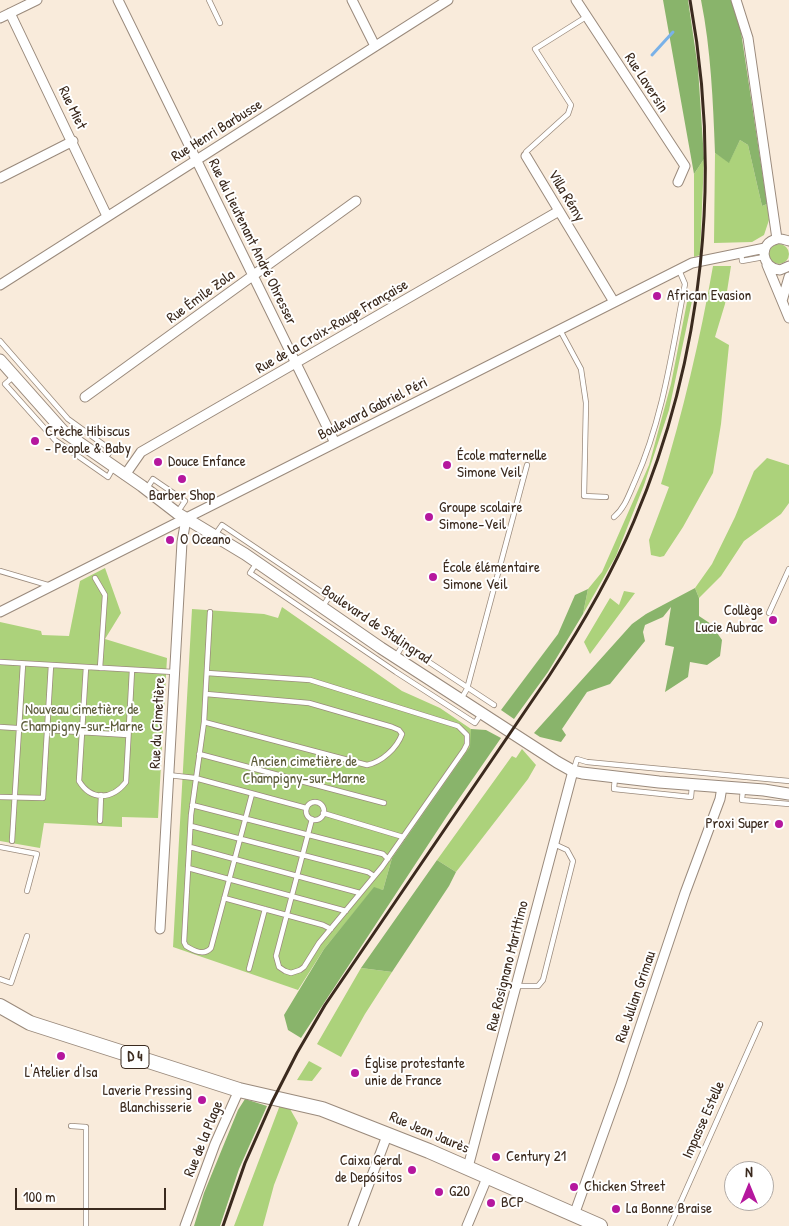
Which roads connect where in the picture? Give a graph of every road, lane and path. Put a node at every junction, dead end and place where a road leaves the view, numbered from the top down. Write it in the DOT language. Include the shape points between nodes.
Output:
graph roads {
  1 [pos="37,0"];
  2 [pos="118,0"];
  3 [pos="209,0"];
  4 [pos="352,0"];
  5 [pos="448,0"];
  6 [pos="576,0"];
  7 [pos="736,0"];
  8 [pos="10,13"];
  9 [pos="586,17"];
  10 [pos="0,18"];
  11 [pos="220,24"];
  12 [pos="375,46"];
  13 [pos="73,141"];
  14 [pos="526,156"];
  15 [pos="196,160"];
  16 [pos="0,178"];
  17 [pos="678,182"];
  18 [pos="356,201"];
  19 [pos="559,211"];
  20 [pos="107,216"];
  21 [pos="777,239"];
  22 [pos="788,241"];
  23 [pos="765,257"];
  24 [pos="789,266"];
  25 [pos="679,270"];
  26 [pos="254,276"];
  27 [pos="789,277"];
  28 [pos="0,284"];
  29 [pos="614,302"];
  30 [pos="782,302"];
  31 [pos="789,318"];
  32 [pos="560,330"];
  33 [pos="0,341"];
  34 [pos="0,360"];
  35 [pos="297,364"];
  36 [pos="14,376"];
  37 [pos="85,397"];
  38 [pos="335,443"];
  39 [pos="104,460"];
  40 [pos="527,465"];
  41 [pos="114,466"];
  42 [pos="126,475"];
  43 [pos="606,497"];
  44 [pos="182,516"];
  45 [pos="614,517"];
  46 [pos="215,535"];
  47 [pos="257,562"];
  48 [pos="789,569"];
  49 [pos="0,571"];
  50 [pos="95,578"];
  51 [pos="52,586"];
  52 [pos="322,607"];
  53 [pos="0,612"];
  54 [pos="210,612"];
  55 [pos="769,613"];
  56 [pos="332,614"];
  57 [pos="325,624"];
  58 [pos="395,657"];
  59 [pos="0,662"];
  60 [pos="23,664"];
  61 [pos="51,665"];
  62 [pos="86,667"];
  63 [pos="100,668"];
  64 [pos="132,670"];
  65 [pos="174,672"];
  66 [pos="207,673"];
  67 [pos="467,689"];
  68 [pos="206,694"];
  69 [pos="461,699"];
  70 [pos="494,705"];
  71 [pos="482,713"];
  72 [pos="204,722"];
  73 [pos="0,727"];
  74 [pos="19,729"];
  75 [pos="48,730"];
  76 [pos="82,732"];
  77 [pos="128,735"];
  78 [pos="199,754"];
  79 [pos="573,771"];
  80 [pos="168,775"];
  81 [pos="195,778"];
  82 [pos="789,781"];
  83 [pos="722,787"];
  84 [pos="743,788"];
  85 [pos="252,794"];
  86 [pos="789,794"];
  87 [pos="101,795"];
  88 [pos="15,796"];
  89 [pos="0,797"];
  90 [pos="384,803"];
  91 [pos="789,804"];
  92 [pos="192,805"];
  93 [pos="306,808"];
  94 [pos="324,813"];
  95 [pos="246,818"];
  96 [pos="312,820"];
  97 [pos="100,822"];
  98 [pos="191,826"];
  99 [pos="308,835"];
  100 [pos="403,837"];
  101 [pos="240,838"];
  102 [pos="12,841"];
  103 [pos="553,844"];
  104 [pos="190,847"];
  105 [pos="0,848"];
  106 [pos="303,855"];
  107 [pos="235,859"];
  108 [pos="388,859"];
  109 [pos="188,868"];
  110 [pos="298,876"];
  111 [pos="374,876"];
  112 [pos="230,879"];
  113 [pos="27,892"];
  114 [pos="360,893"];
  115 [pos="292,895"];
  116 [pos="224,898"];
  117 [pos="265,909"];
  118 [pos="346,911"];
  119 [pos="287,915"];
  120 [pos="160,929"];
  121 [pos="331,929"];
  122 [pos="27,936"];
  123 [pos="249,969"];
  124 [pos="0,980"];
  125 [pos="517,986"];
  126 [pos="0,1006"];
  127 [pos="760,1024"];
  128 [pos="239,1090"];
  129 [pos="72,1126"];
  130 [pos="388,1133"];
  131 [pos="468,1168"];
  132 [pos="488,1178"];
  133 [pos="574,1215"];
  134 [pos="86,1226"];
  135 [pos="185,1226"];
  136 [pos="353,1226"];
  137 [pos="467,1226"];
  138 [pos="599,1226"];
  139 [pos="670,1226"];
  1 -- 8 [label="street"];
  2 -- 15 [label="street, Rue du Lieutenant André Ohresser"];
  3 -- 11 [label="lane"];
  4 -- 12 [label="street"];
  5 -- 12 [label="street, Rue Henri Barbusse"];
  6 -- 9 [label="street, Rue Laversin"];
  7 -- 21 [label="street" via="748,38"];
  8 -- 10 [label="street"];
  8 -- 13 [label="street, Rue Miet"];
  9 -- 14 [label="lane, Villa Rémy" via="535,49 571,105 568,114 526,152"];
  9 -- 17 [label="street, Rue Laversin" via="685,166"];
  12 -- 15 [label="street, Rue Henri Barbusse"];
  13 -- 16 [label="street"];
  13 -- 20 [label="street, Rue Miet"];
  14 -- 19 [label="street, Villa Rémy"];
  15 -- 20 [label="street, Rue Henri Barbusse"];
  15 -- 26 [label="street, Rue du Lieutenant André Ohresser"];
  18 -- 26 [label="street, Rue Émile Zola"];
  19 -- 29 [label="street, Villa Rémy"];
  19 -- 35 [label="street, Rue de la Croix-Rouge Française"];
  20 -- 28 [label="street, Rue Henri Barbusse"];
  21 -- 22 [label="street"];
  21 -- 23 [label="street, Boulevard Gabriel Péri" via="772,241"];
  23 -- 24 [label="street, Boulevard Gabriel Péri" via="771,268 780,270"];
  23 -- 25 [label="street, Boulevard Gabriel Péri" via="741,252 692,263"];
  23 -- 30 [label="street"];
  25 -- 29 [label="street, Boulevard Gabriel Péri"];
  25 -- 45 [label="lane" via="684,284 658,421 628,498"];
  26 -- 35 [label="street, Rue du Lieutenant André Ohresser"];
  26 -- 37 [label="street, Rue Émile Zola"];
  27 -- 30 [label="street"];
  29 -- 32 [label="street, Boulevard Gabriel Péri"];
  30 -- 31 [label="street"];
  32 -- 38 [label="street, Boulevard Gabriel Péri"];
  32 -- 43 [label="lane" via="581,370 586,403 584,496"];
  33 -- 39 [label="lane" via="68,419 111,450"];
  34 -- 36 [label="main road, Boulevard de Stalingrad"];
  35 -- 38 [label="street, Rue du Lieutenant André Ohresser"];
  35 -- 42 [label="street, Rue de la Croix-Rouge Française" via="141,452"];
  36 -- 39 [label="main road, Boulevard de Stalingrad" via="60,428"];
  36 -- 41 [label="lane" via="6,384 55,440 108,477"];
  38 -- 44 [label="street, Boulevard Gabriel Péri"];
  39 -- 41 [label="main road, Boulevard de Stalingrad"];
  40 -- 67 [label="lane"];
  41 -- 42 [label="main road, Boulevard de Stalingrad"];
  42 -- 44 [label="main road, Boulevard de Stalingrad"];
  44 -- 46 [label="main road, Boulevard de Stalingrad"];
  44 -- 51 [label="street, Boulevard Gabriel Péri"];
  44 -- 65 [label="street, Rue du Cimetière"];
  46 -- 47 [label="main road, Boulevard de Stalingrad"];
  46 -- 52 [label="lane" via="222,525 329,597"];
  47 -- 52 [label="main road, Boulevard de Stalingrad"];
  47 -- 57 [label="lane" via="250,573"];
  48 -- 55 [label="lane"];
  49 -- 51 [label="lane"];
  50 -- 63 [label="lane" via="105,595"];
  51 -- 53 [label="street, Boulevard Gabriel Péri"];
  52 -- 56 [label="main road, Boulevard de Stalingrad"];
  54 -- 66 [label="lane"];
  56 -- 57 [label="lane"];
  56 -- 58 [label="main road, Boulevard de Stalingrad"];
  57 -- 71 [label="lane" via="476,723"];
  58 -- 67 [label="lane" via="402,645"];
  58 -- 69 [label="main road, Boulevard de Stalingrad"];
  59 -- 60 [label="lane"];
  60 -- 61 [label="lane"];
  60 -- 74 [label="lane"];
  61 -- 62 [label="lane"];
  61 -- 75 [label="lane"];
  62 -- 63 [label="lane"];
  62 -- 76 [label="lane"];
  63 -- 64 [label="lane"];
  64 -- 65 [label="lane"];
  64 -- 77 [label="lane"];
  65 -- 80 [label="street, Rue du Cimetière"];
  66 -- 68 [label="lane"];
  66 -- 100 [label="lane" via="310,680 458,726 464,731 467,735 464,750"];
  67 -- 69 [label="lane"];
  67 -- 70 [label="lane"];
  68 -- 72 [label="lane"];
  68 -- 72 [label="lane" via="308,703 392,727 402,734 387,754 367,765"];
  69 -- 71 [label="main road, Boulevard de Stalingrad"];
  71 -- 79 [label="main road, Boulevard de Stalingrad"];
  72 -- 78 [label="lane"];
  73 -- 74 [label="lane"];
  74 -- 75 [label="lane"];
  74 -- 88 [label="lane"];
  75 -- 76 [label="lane"];
  75 -- 88 [label="lane" via="43,798"];
  76 -- 77 [label="lane"];
  76 -- 87 [label="lane" via="79,781 86,790"];
  77 -- 87 [label="lane" via="126,782 120,790"];
  78 -- 81 [label="lane"];
  78 -- 90 [label="lane"];
  79 -- 82 [label="lane" via="577,759"];
  79 -- 83 [label="main road, Boulevard de Stalingrad"];
  79 -- 103 [label="street, Rue Rosignano Marittimo"];
  80 -- 81 [label="lane"];
  80 -- 120 [label="street, Rue du Cimetière"];
  81 -- 85 [label="lane"];
  81 -- 92 [label="lane"];
  83 -- 84 [label="main road, Boulevard de Stalingrad"];
  83 -- 133 [label="street, Rue Julian Grimau"];
  84 -- 86 [label="main road, Boulevard de Stalingrad"];
  84 -- 91 [label="lane" via="742,800"];
  85 -- 93 [label="lane"];
  85 -- 95 [label="lane"];
  87 -- 97 [label="lane"];
  88 -- 89 [label="lane"];
  88 -- 102 [label="lane"];
  92 -- 95 [label="lane"];
  92 -- 98 [label="lane"];
  93 -- 94 [label="lane" via="316,802 323,807"];
  93 -- 96 [label="lane"];
  94 -- 96 [label="lane"];
  94 -- 100 [label="lane"];
  95 -- 99 [label="lane"];
  95 -- 101 [label="lane"];
  96 -- 99 [label="lane"];
  98 -- 101 [label="lane"];
  98 -- 104 [label="lane"];
  99 -- 106 [label="lane"];
  99 -- 108 [label="lane" via="383,854"];
  100 -- 108 [label="lane"];
  101 -- 106 [label="lane"];
  101 -- 107 [label="lane"];
  103 -- 125 [label="street, Rue Rosignano Marittimo"];
  103 -- 125 [label="lane" via="567,850 573,861 543,980 538,986"];
  104 -- 107 [label="lane"];
  104 -- 109 [label="lane"];
  105 -- 113 [label="lane" via="37,854"];
  106 -- 110 [label="lane"];
  106 -- 111 [label="lane"];
  107 -- 110 [label="lane"];
  107 -- 112 [label="lane"];
  108 -- 111 [label="lane"];
  109 -- 112 [label="lane"];
  109 -- 116 [label="lane" via="186,946 203,953 211,948"];
  110 -- 114 [label="lane"];
  110 -- 115 [label="lane"];
  111 -- 114 [label="lane"];
  112 -- 115 [label="lane"];
  112 -- 116 [label="lane"];
  114 -- 118 [label="lane"];
  115 -- 118 [label="lane"];
  115 -- 119 [label="lane"];
  116 -- 117 [label="lane"];
  117 -- 119 [label="lane"];
  117 -- 123 [label="lane"];
  118 -- 121 [label="lane"];
  119 -- 121 [label="lane"];
  119 -- 121 [label="lane" via="276,960 279,967 287,972 296,972 304,967"];
  122 -- 124 [label="lane" via="11,983"];
  125 -- 131 [label="street, Rue Rosignano Marittimo"];
  126 -- 128 [label="main road, D 4" via="30,1023"];
  127 -- 139 [label="lane, Impasse Estelle"];
  128 -- 130 [label="main road, Rue Jean Jaurès / D 4" via="322,1109"];
  128 -- 135 [label="street, Rue de la Plage"];
  129 -- 134 [label="lane" via="86,1127"];
  130 -- 131 [label="main road, Rue Jean Jaurès / D 4"];
  130 -- 136 [label="street"];
  131 -- 132 [label="main road, Rue Jean Jaurès / D 4"];
  132 -- 133 [label="main road, Rue Jean Jaurès / D 4"];
  132 -- 137 [label="street"];
  133 -- 138 [label="main road, Rue Jean Jaurès / D 4"];
}
